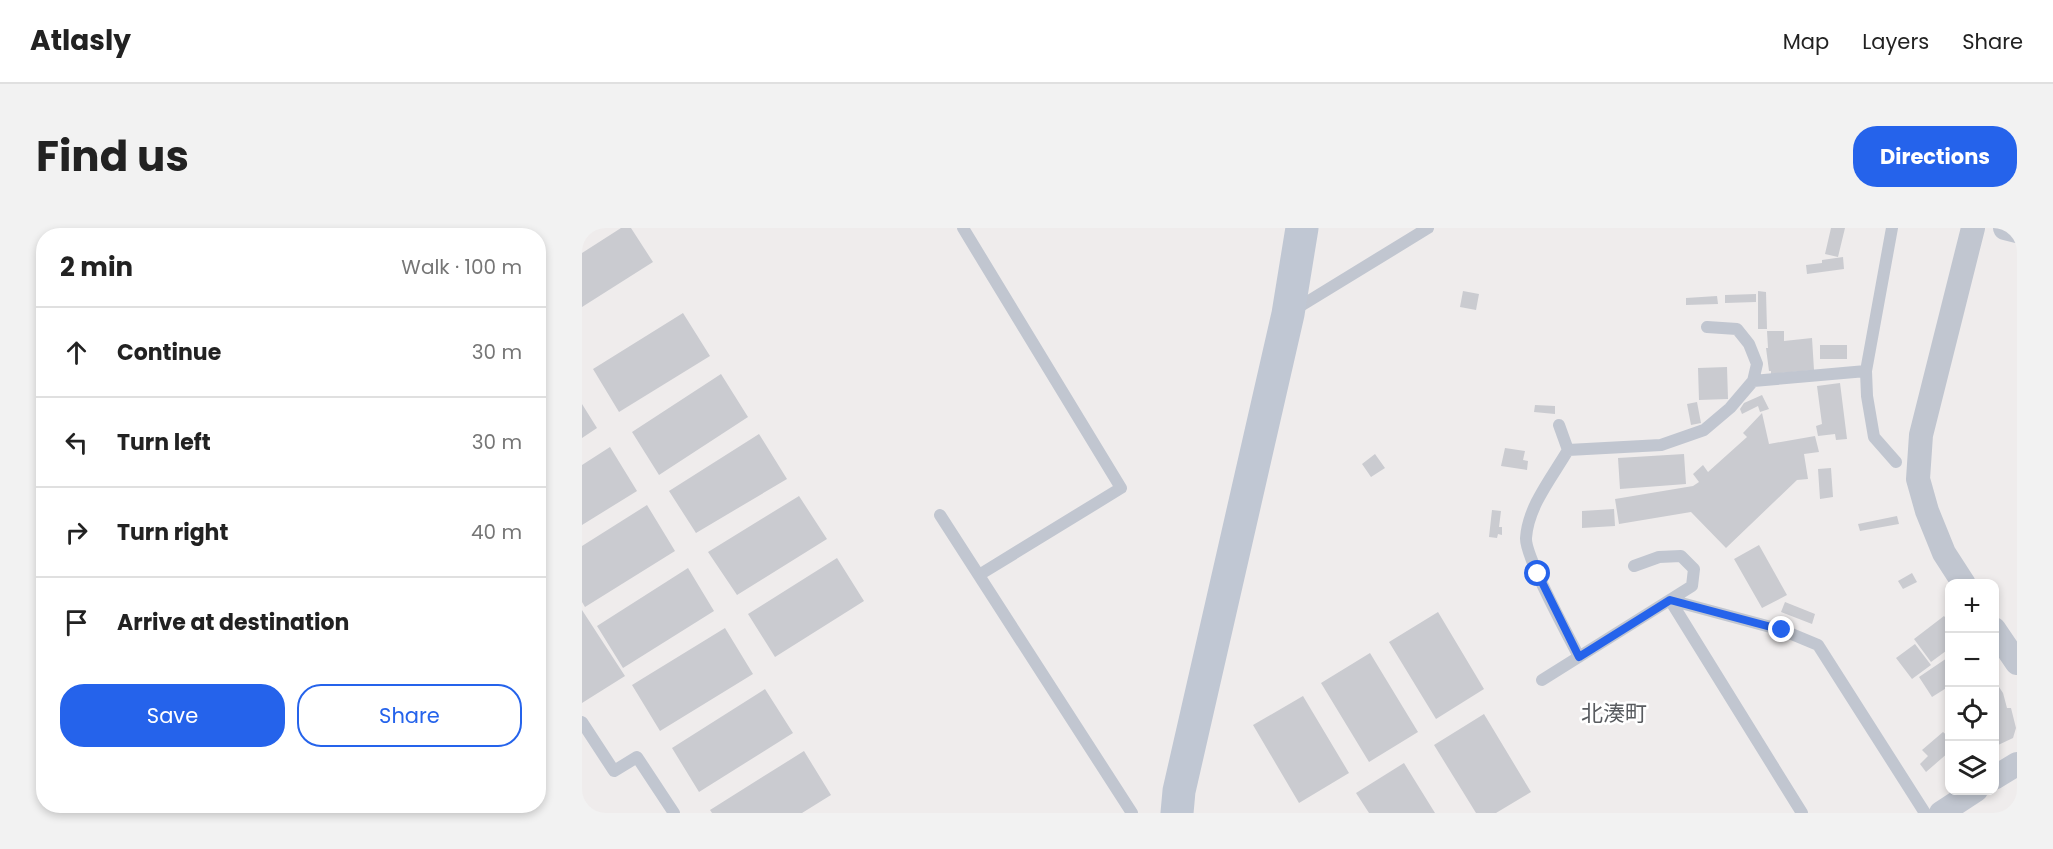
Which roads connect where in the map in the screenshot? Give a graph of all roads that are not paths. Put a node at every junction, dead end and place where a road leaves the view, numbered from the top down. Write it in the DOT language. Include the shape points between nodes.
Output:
graph roads {
  1 [pos="963,228"];
  2 [pos="1302,228"];
  3 [pos="1428,228"];
  4 [pos="1892,228"];
  5 [pos="1972,228"];
  6 [pos="2005,228"];
  7 [pos="2017,231"];
  8 [pos="1288,314"];
  9 [pos="1707,327"];
  10 [pos="1866,371"];
  11 [pos="1753,381"];
  12 [pos="1559,425"];
  13 [pos="1568,450"];
  14 [pos="1896,462"];
  15 [pos="940,515"];
  16 [pos="1634,566"];
  17 [pos="979,575"];
  18 [pos="1961,579"];
  19 [pos="1670,600"];
  20 [pos="1998,633"];
  21 [pos="1579,657"];
  22 [pos="2017,663"];
  23 [pos="1542,680"];
  24 [pos="582,722"];
  25 [pos="2017,764"];
  26 [pos="1999,775"];
  27 [pos="1968,795"];
  28 [pos="674,813"];
  29 [pos="1132,813"];
  30 [pos="1177,813"];
  31 [pos="1802,813"];
  32 [pos="1925,813"];
  33 [pos="1941,813"];
  1 -- 17 [label="lane" via="1121,488"];
  2 -- 8 [label="street"];
  3 -- 8 [label="lane"];
  4 -- 10 [label="lane"];
  5 -- 18 [label="street" via="1921,435 1918,479 1944,553"];
  6 -- 7 [label="street"];
  8 -- 30 [label="street"];
  9 -- 11 [label="lane" via="1737,329 1749,344 1756,364"];
  10 -- 11 [label="lane"];
  10 -- 14 [label="lane" via="1874,436"];
  11 -- 13 [label="lane" via="1704,430 1661,445"];
  12 -- 13 [label="lane"];
  13 -- 21 [label="lane" via="1533,510 1526,540 1538,574"];
  15 -- 17 [label="lane"];
  16 -- 19 [label="lane" via="1659,557 1681,556 1694,569 1692,586"];
  17 -- 29 [label="lane"];
  19 -- 21 [label="lane"];
  19 -- 31 [label="lane"];
  19 -- 32 [label="lane" via="1782,630 1818,645"];
  20 -- 22 [label="street"];
  21 -- 23 [label="lane"];
  24 -- 28 [label="lane" via="614,771 638,757"];
  25 -- 26 [label="street"];
  27 -- 33 [label="street"];
}
